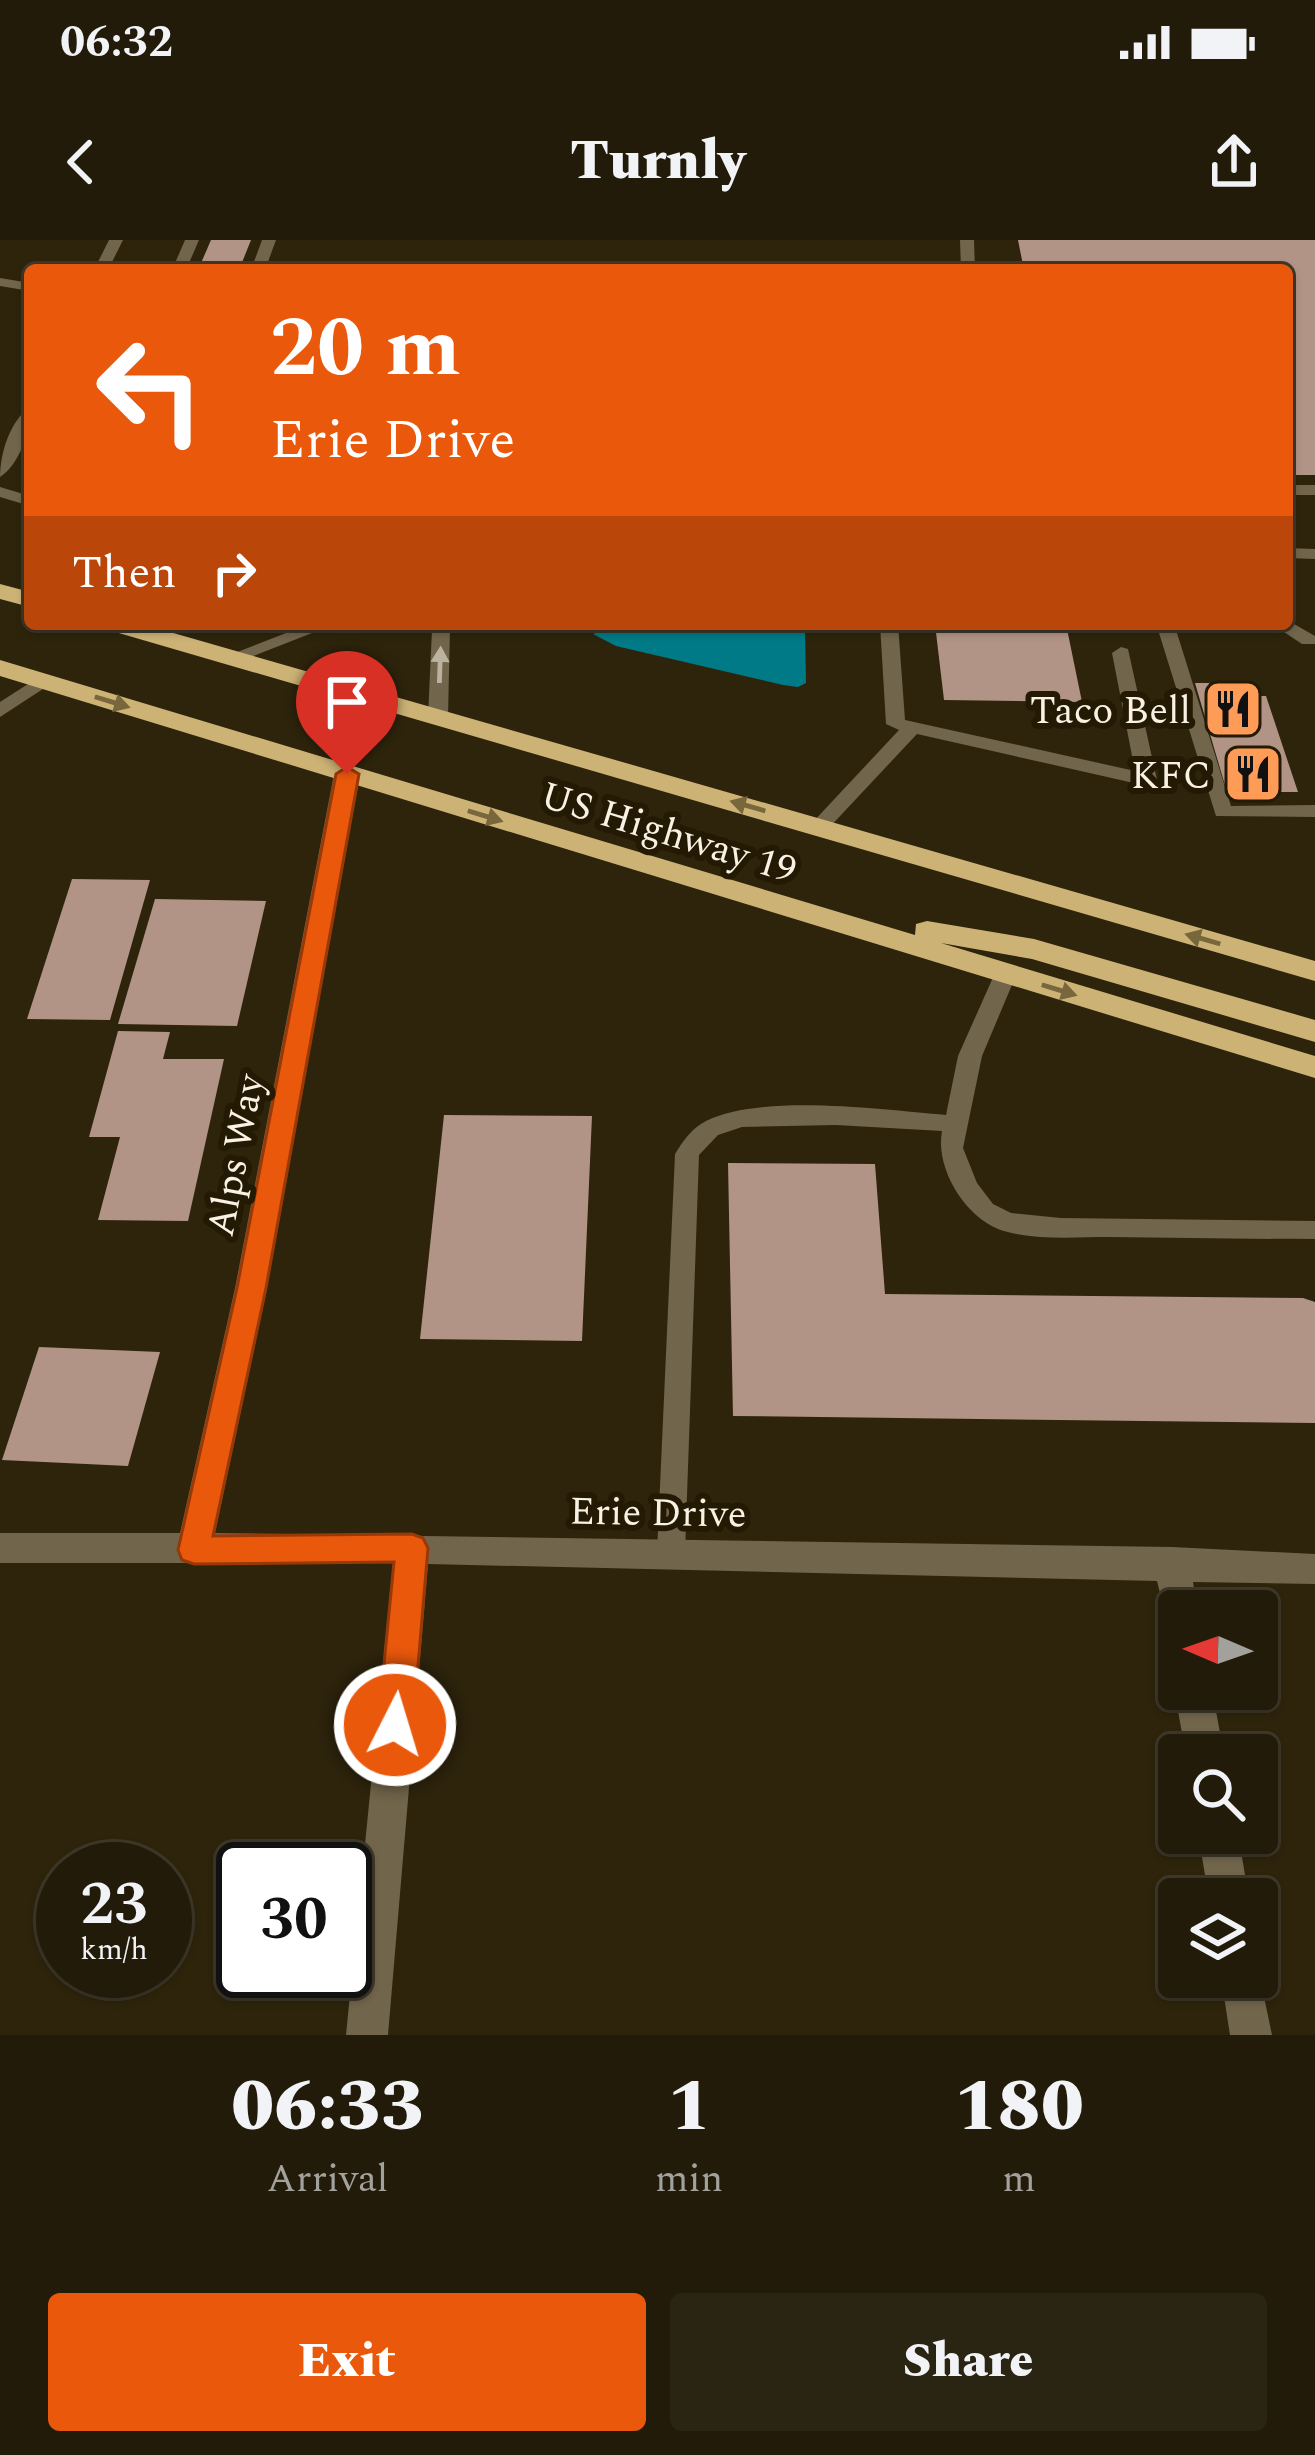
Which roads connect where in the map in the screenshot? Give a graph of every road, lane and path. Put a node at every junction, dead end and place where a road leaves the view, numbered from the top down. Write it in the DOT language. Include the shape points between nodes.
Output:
graph roads {
  1 [pos="24,424"];
  2 [pos="0,472"];
  3 [pos="135,630"];
  4 [pos="309,630"];
  5 [pos="441,630"];
  6 [pos="889,630"];
  7 [pos="1170,630"];
  8 [pos="1121,652"];
  9 [pos="231,658"];
  10 [pos="0,668"];
  11 [pos="42,681"];
  12 [pos="0,711"];
  13 [pos="438,717"];
  14 [pos="913,728"];
  15 [pos="347,774"];
  16 [pos="1315,812"];
  17 [pos="819,827"];
  18 [pos="800,911"];
  19 [pos="1315,971"];
  20 [pos="1006,974"];
  21 [pos="1315,1031"];
  22 [pos="1315,1067"];
  23 [pos="957,1124"];
  24 [pos="1315,1230"];
  25 [pos="0,1547"];
  26 [pos="412,1548"];
  27 [pos="194,1550"];
  28 [pos="671,1553"];
  29 [pos="1172,1562"];
  30 [pos="1315,1569"];
  31 [pos="1177,1590"];
  32 [pos="1245,1998"];
  33 [pos="367,2035"];
  34 [pos="1251,2035"];
  1 -- 2 [label="lane"];
  3 -- 9 [label="highway, US Highway 19"];
  4 -- 9 [label="lane"];
  13 -- 5 [label="lane, one-way"];
  6 -- 14 [label="lane" via="896,724"];
  7 -- 16 [label="lane" via="1222,812"];
  8 -- 14 [label="lane" via="1147,780"];
  9 -- 13 [label="highway, US Highway 19"];
  10 -- 11 [label="highway, US Highway 19"];
  11 -- 12 [label="lane"];
  11 -- 15 [label="highway, US Highway 19, one-way"];
  17 -- 13 [label="highway, US Highway 19, one-way"];
  14 -- 17 [label="lane"];
  15 -- 18 [label="highway, US Highway 19, one-way"];
  15 -- 27 [label="street, Alps Way"];
  19 -- 17 [label="highway, US Highway 19, one-way"];
  18 -- 20 [label="highway, US Highway 19"];
  18 -- 21 [label="highway" via="1034,949"];
  20 -- 22 [label="highway, US Highway 19, one-way"];
  20 -- 23 [label="lane" via="970,1056"];
  23 -- 24 [label="lane" via="951,1148 967,1186 984,1210 1007,1222"];
  23 -- 28 [label="lane" via="725,1122 702,1133 687,1154"];
  25 -- 27 [label="street, Erie Drive"];
  26 -- 27 [label="street, Erie Drive"];
  26 -- 28 [label="street, Erie Drive"];
  26 -- 33 [label="street"];
  28 -- 29 [label="street, Erie Drive"];
  29 -- 30 [label="street, Erie Drive"];
  29 -- 31 [label="street"];
  32 -- 34 [label="street"];
}
